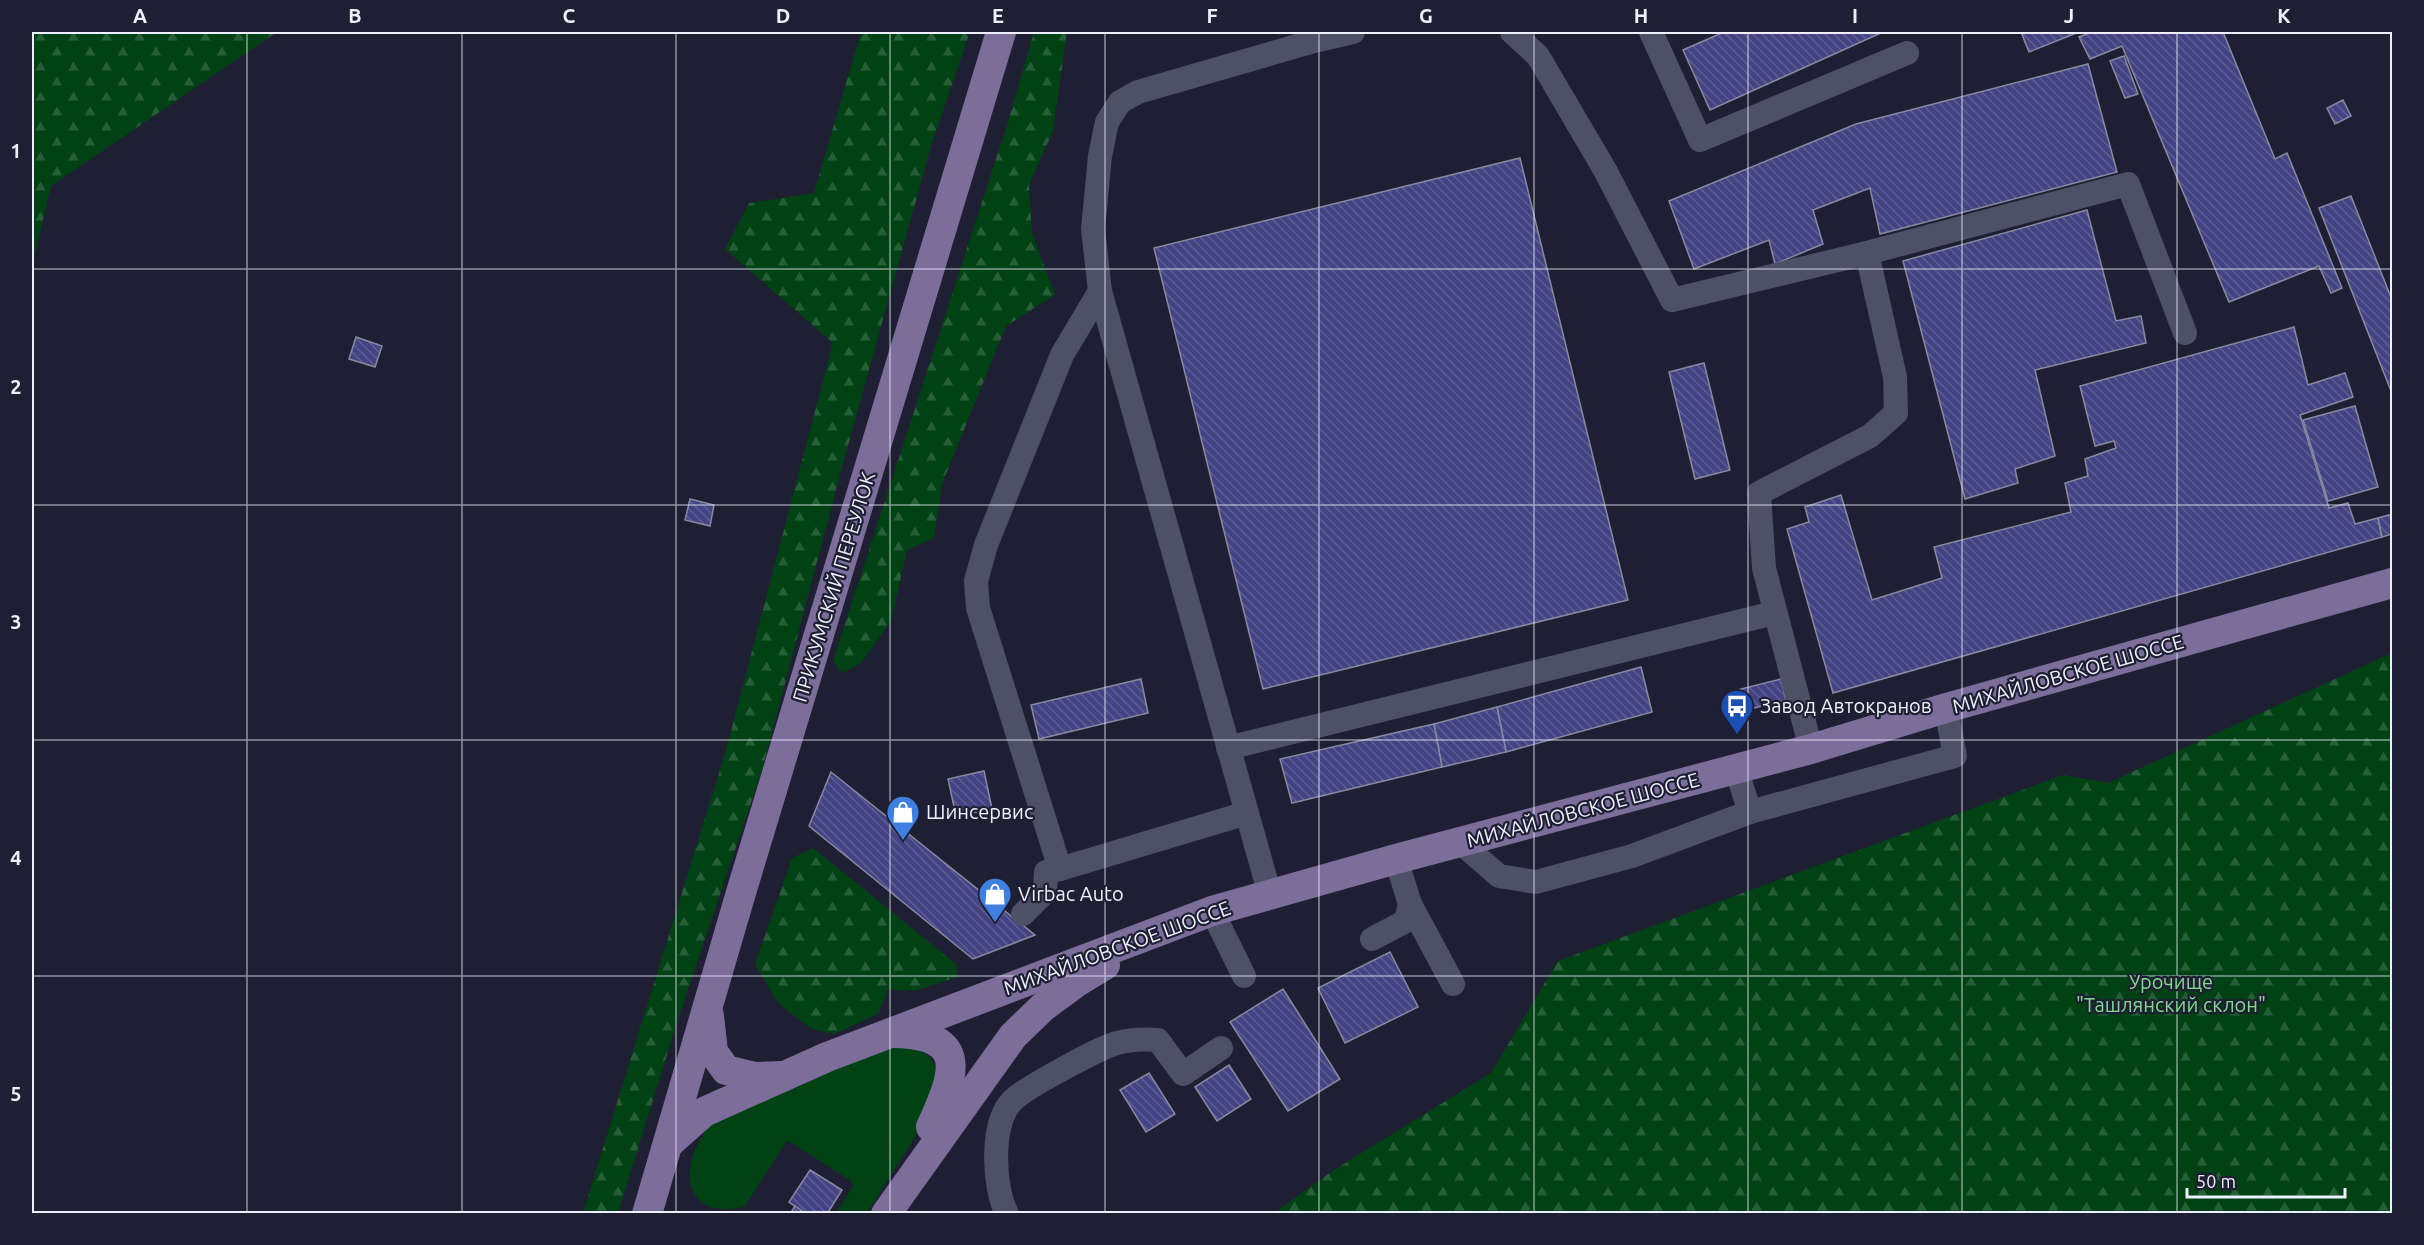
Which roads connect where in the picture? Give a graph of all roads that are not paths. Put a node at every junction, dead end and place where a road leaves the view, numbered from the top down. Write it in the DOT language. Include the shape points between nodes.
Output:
graph roads {
  1 [pos="1000,32"];
  2 [pos="1353,32"];
  3 [pos="1512,32"];
  4 [pos="1651,32"];
  5 [pos="1313,36"];
  6 [pos="1907,52"];
  7 [pos="1867,253"];
  8 [pos="1100,291"];
  9 [pos="2185,333"];
  10 [pos="2392,584"];
  11 [pos="1774,613"];
  12 [pos="1946,708"];
  13 [pos="1228,748"];
  14 [pos="1811,748"];
  15 [pos="1736,769"];
  16 [pos="1750,812"];
  17 [pos="1247,813"];
  18 [pos="1460,842"];
  19 [pos="1396,859"];
  20 [pos="1060,869"];
  21 [pos="1269,895"];
  22 [pos="1410,904"];
  23 [pos="1212,911"];
  24 [pos="1023,914"];
  25 [pos="1166,928"];
  26 [pos="1372,939"];
  27 [pos="1244,976"];
  28 [pos="1453,984"];
  29 [pos="708,1008"];
  30 [pos="890,1033"];
  31 [pos="1221,1048"];
  32 [pos="786,1075"];
  33 [pos="669,1143"];
  34 [pos="893,1203"];
  35 [pos="648,1214"];
  36 [pos="1007,1214"];
  1 -- 29 [label="main road, ПРИКУМСКИЙ ПЕРЕУЛОК"];
  2 -- 5 [label="lane"];
  3 -- 7 [label="lane" via="1538,56 1605,170 1672,300"];
  4 -- 6 [label="lane" via="1700,140"];
  5 -- 8 [label="lane" via="1138,92 1120,102 1107,122 1100,156 1093,229"];
  7 -- 9 [label="lane" via="2128,184"];
  7 -- 11 [label="lane" via="1895,377 1896,413 1870,436 1759,493 1764,568"];
  8 -- 13 [label="lane"];
  8 -- 20 [label="lane" via="1062,356 986,545 976,581 978,608"];
  10 -- 12 [label="main road, МИХАЙЛОВСКОЕ ШОССЕ"];
  11 -- 13 [label="lane"];
  11 -- 14 [label="lane"];
  12 -- 14 [label="main road, МИХАЙЛОВСКОЕ ШОССЕ"];
  12 -- 16 [label="lane" via="1955,756"];
  13 -- 17 [label="lane"];
  14 -- 15 [label="main road, МИХАЙЛОВСКОЕ ШОССЕ"];
  15 -- 16 [label="lane"];
  15 -- 18 [label="main road, МИХАЙЛОВСКОЕ ШОССЕ"];
  16 -- 18 [label="lane" via="1632,856 1536,882 1499,876"];
  17 -- 20 [label="lane"];
  17 -- 21 [label="lane"];
  18 -- 19 [label="main road, МИХАЙЛОВСКОЕ ШОССЕ"];
  19 -- 21 [label="main road, МИХАЙЛОВСКОЕ ШОССЕ"];
  19 -- 22 [label="lane"];
  20 -- 24 [label="lane" via="1046,872 1045,892"];
  21 -- 23 [label="main road, МИХАЙЛОВСКОЕ ШОССЕ"];
  22 -- 26 [label="lane" via="1406,921"];
  22 -- 28 [label="lane"];
  23 -- 25 [label="main road, МИХАЙЛОВСКОЕ ШОССЕ"];
  23 -- 27 [label="lane"];
  25 -- 30 [label="main road, МИХАЙЛОВСКОЕ ШОССЕ"];
  25 -- 34 [label="main road" via="1077,982 1013,1036"];
  29 -- 32 [label="main road" via="713,1052 726,1070 755,1077"];
  29 -- 33 [label="main road, ПРИКУМСКИЙ ПЕРЕУЛОК"];
  30 -- 32 [label="main road, МИХАЙЛОВСКОЕ ШОССЕ"];
  30 -- 34 [label="main road" via="917,1034 935,1040 946,1049 951,1064 945,1100"];
  31 -- 36 [label="lane" via="1183,1074 1158,1040 1114,1044 1012,1100 1003,1116 996,1176"];
  32 -- 33 [label="main road, МИХАЙЛОВСКОЕ ШОССЕ" via="705,1112"];
  33 -- 35 [label="main road, ПРИКУМСКИЙ ПЕРЕУЛОК"];
}
